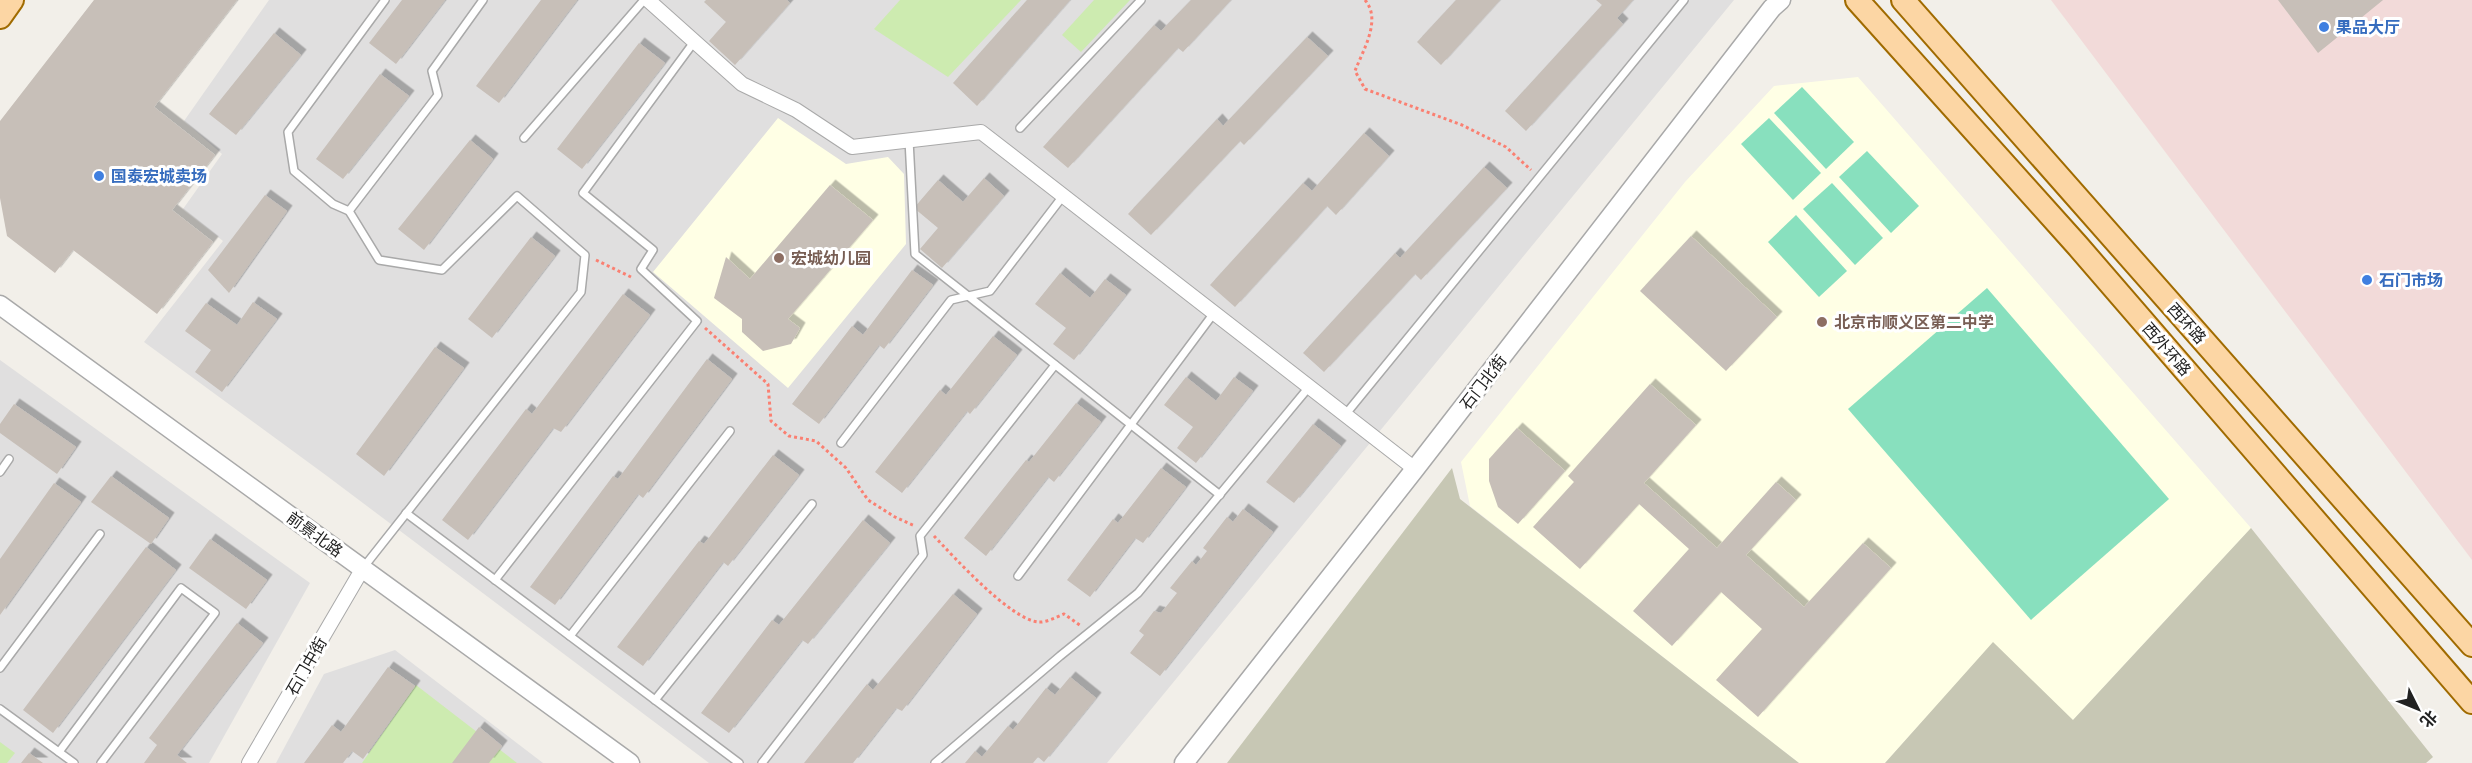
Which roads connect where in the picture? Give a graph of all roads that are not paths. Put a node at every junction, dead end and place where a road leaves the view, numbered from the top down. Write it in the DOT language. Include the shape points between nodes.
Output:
graph roads {
  1 [pos="12,0"];
  2 [pos="385,0"];
  3 [pos="483,0"];
  4 [pos="646,0"];
  5 [pos="1141,0"];
  6 [pos="1684,0"];
  7 [pos="1781,0"];
  8 [pos="1857,0"];
  9 [pos="1903,0"];
  10 [pos="0,17"];
  11 [pos="694,42"];
  12 [pos="1020,128"];
  13 [pos="524,138"];
  14 [pos="909,140"];
  15 [pos="1063,196"];
  16 [pos="349,211"];
  17 [pos="968,296"];
  18 [pos="0,305"];
  19 [pos="1214,313"];
  20 [pos="1055,365"];
  21 [pos="1309,387"];
  22 [pos="1345,415"];
  23 [pos="1131,425"];
  24 [pos="729,431"];
  25 [pos="841,443"];
  26 [pos="9,459"];
  27 [pos="1415,469"];
  28 [pos="0,472"];
  29 [pos="1220,495"];
  30 [pos="812,504"];
  31 [pos="406,513"];
  32 [pos="100,534"];
  33 [pos="363,568"];
  34 [pos="1018,576"];
  35 [pos="495,580"];
  36 [pos="570,636"];
  37 [pos="2472,645"];
  38 [pos="0,668"];
  39 [pos="655,700"];
  40 [pos="2472,702"];
  41 [pos="0,709"];
  42 [pos="59,752"];
  43 [pos="74,763"];
  44 [pos="101,763"];
  45 [pos="249,763"];
  46 [pos="630,763"];
  47 [pos="739,763"];
  48 [pos="762,763"];
  49 [pos="935,763"];
  50 [pos="1184,763"];
  1 -- 10 [label="main road"];
  2 -- 16 [label="lane" via="288,132 294,171 333,204"];
  3 -- 16 [label="lane" via="432,71 438,95"];
  4 -- 11 [label="street"];
  4 -- 13 [label="lane"];
  5 -- 12 [label="lane"];
  6 -- 22 [label="lane"];
  7 -- 27 [label="street, 石门北街"];
  8 -- 40 [label="main road, 西外环路" via="2085,254"];
  9 -- 37 [label="main road, 西环路"];
  11 -- 14 [label="street" via="742,84 796,110 852,147"];
  11 -- 35 [label="lane" via="583,193 653,250 641,269 697,321"];
  14 -- 15 [label="street" via="981,132"];
  14 -- 17 [label="lane" via="915,254"];
  15 -- 17 [label="lane" via="990,291"];
  15 -- 19 [label="street"];
  16 -- 31 [label="lane" via="380,260 442,270 517,196 585,255 581,292"];
  17 -- 20 [label="lane"];
  17 -- 25 [label="lane" via="951,300"];
  18 -- 33 [label="street, 前景北路"];
  19 -- 21 [label="street"];
  19 -- 23 [label="lane"];
  20 -- 23 [label="lane"];
  20 -- 48 [label="lane" via="920,536 922,555"];
  21 -- 22 [label="street"];
  21 -- 29 [label="lane"];
  22 -- 27 [label="street"];
  23 -- 29 [label="lane"];
  23 -- 34 [label="lane"];
  24 -- 36 [label="lane"];
  26 -- 28 [label="lane"];
  27 -- 50 [label="street, 石门北街"];
  29 -- 49 [label="lane" via="1138,593"];
  30 -- 39 [label="lane"];
  31 -- 33 [label="lane"];
  31 -- 35 [label="lane"];
  32 -- 38 [label="lane"];
  33 -- 45 [label="street, 石门中街"];
  33 -- 46 [label="street, 前景北路"];
  35 -- 36 [label="lane"];
  36 -- 39 [label="lane"];
  39 -- 47 [label="lane"];
  41 -- 42 [label="lane"];
  42 -- 43 [label="lane"];
  42 -- 44 [label="lane" via="181,588 215,613"];
}
